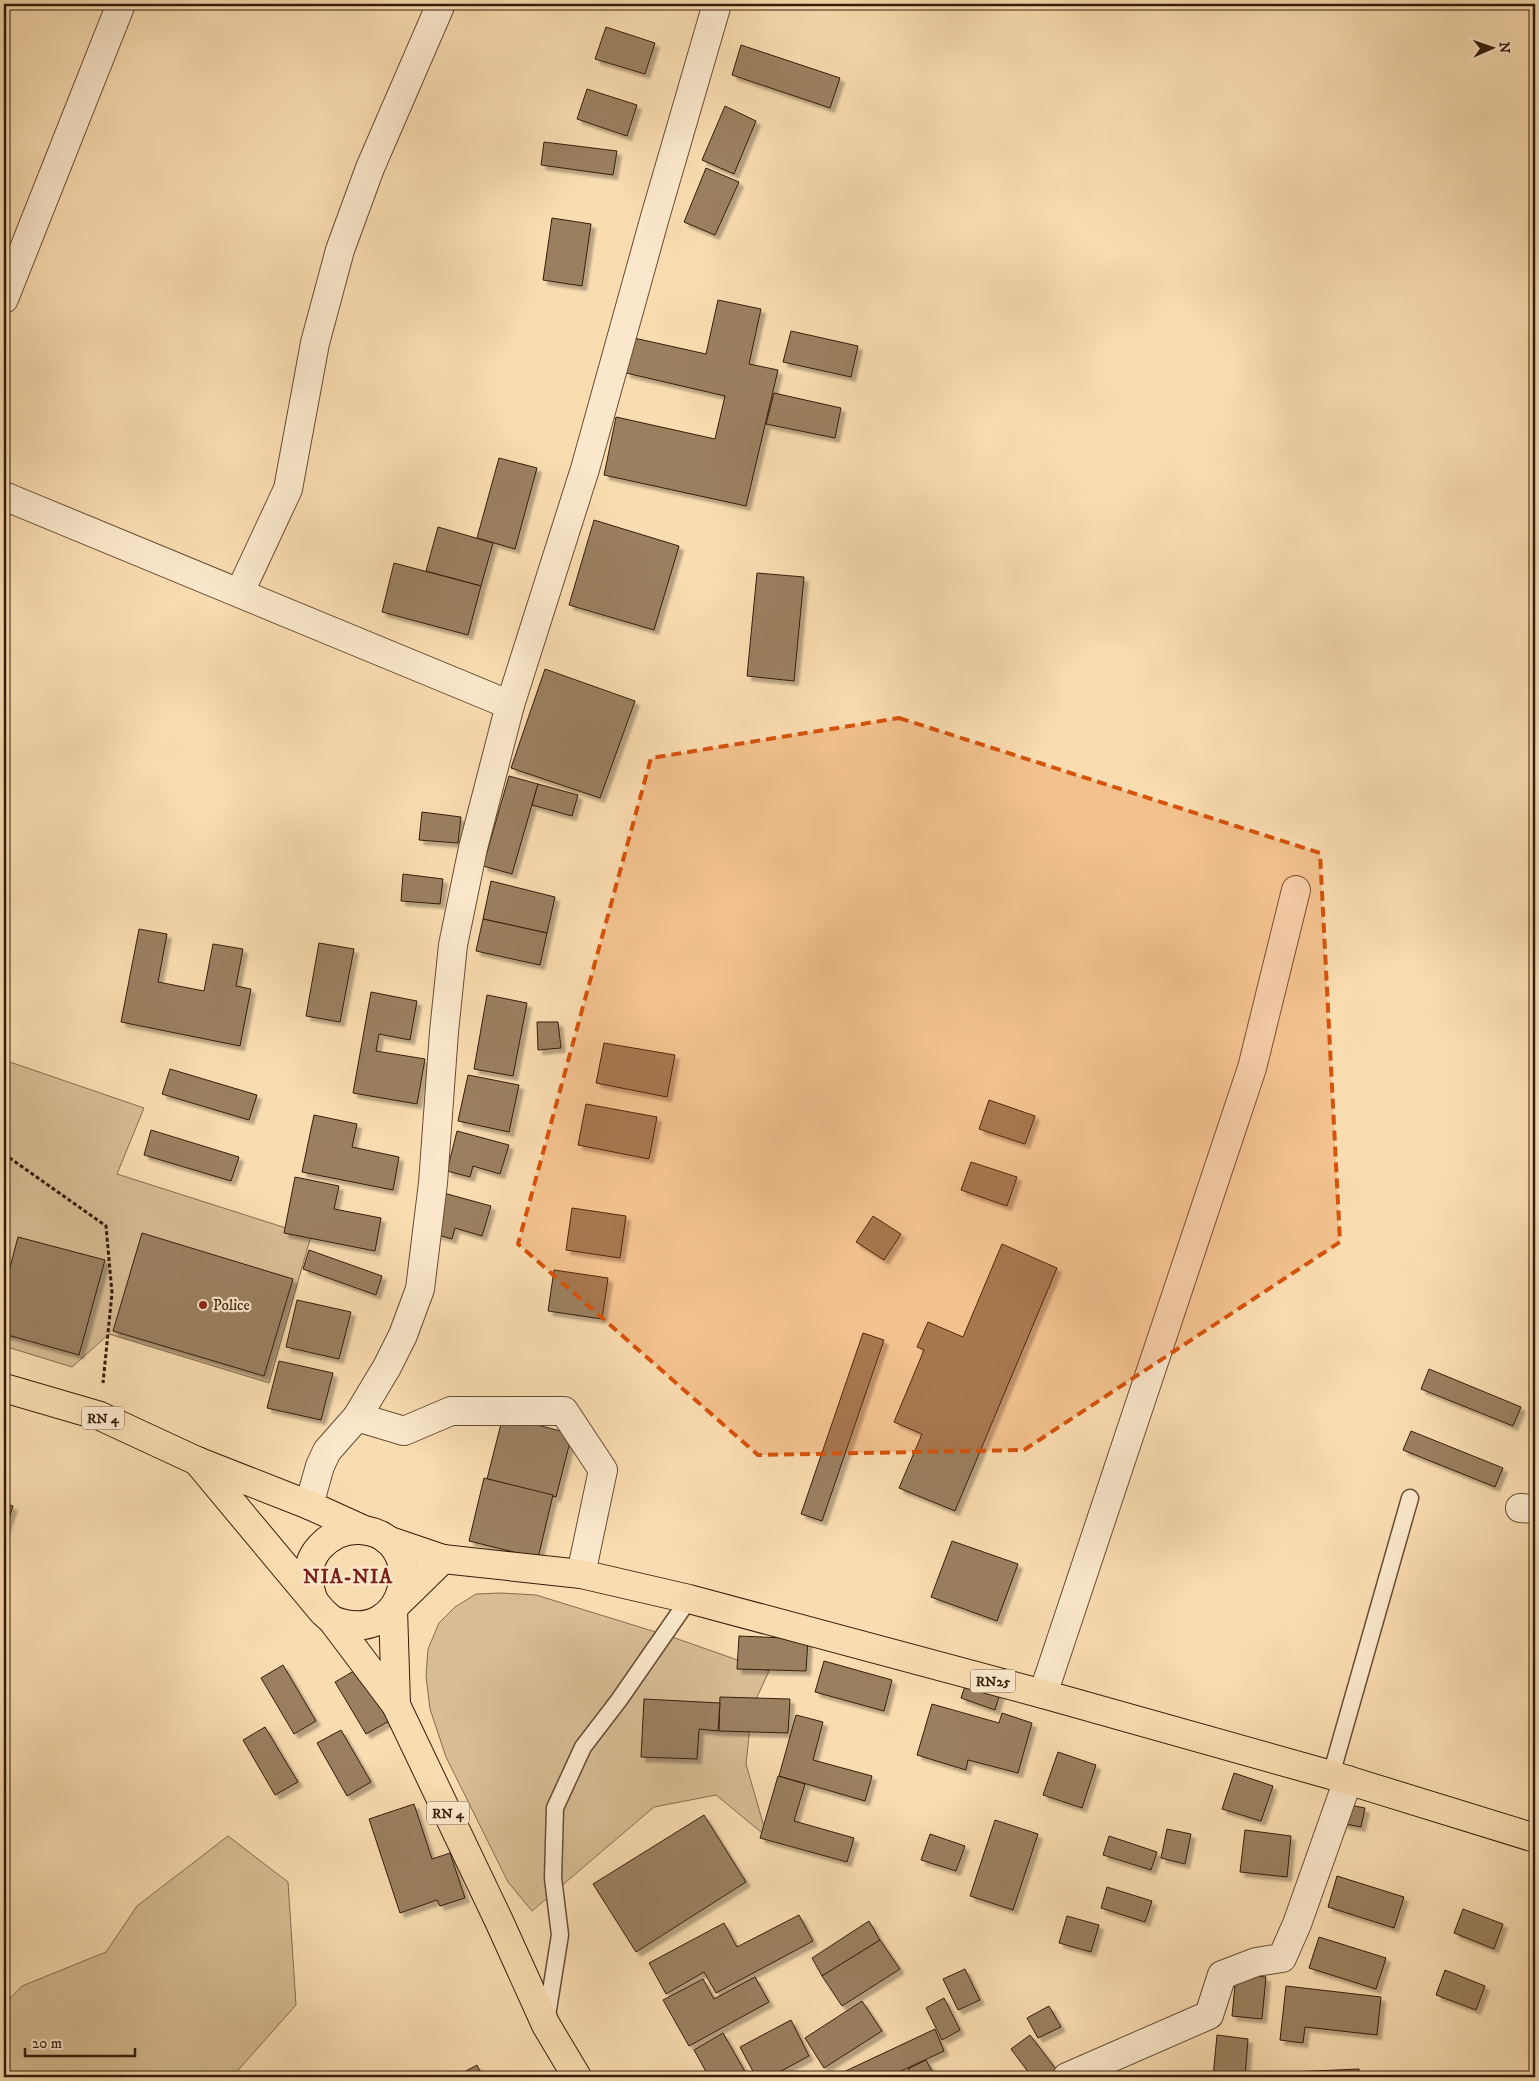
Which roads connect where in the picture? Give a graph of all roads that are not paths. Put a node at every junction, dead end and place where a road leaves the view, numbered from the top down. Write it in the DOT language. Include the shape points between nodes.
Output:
graph roads {
  1 [pos="121,4"];
  2 [pos="441,4"];
  3 [pos="717,4"];
  4 [pos="4,299"];
  5 [pos="4,496"];
  6 [pos="240,592"];
  7 [pos="510,705"];
  8 [pos="1296,890"];
  9 [pos="4,1388"];
  10 [pos="357,1416"];
  11 [pos="198,1461"];
  12 [pos="1410,1498"];
  13 [pos="309,1505"];
  14 [pos="376,1535"];
  15 [pos="443,1559"];
  16 [pos="581,1574"];
  17 [pos="689,1599"];
  18 [pos="396,1606"];
  19 [pos="324,1611"];
  20 [pos="1043,1694"];
  21 [pos="396,1705"];
  22 [pos="1340,1778"];
  23 [pos="1535,1838"];
  24 [pos="546,2025"];
  25 [pos="576,2077"];
  26 [pos="1067,2077"];
  1 -- 4 [label="street"];
  2 -- 6 [label="street" via="370,168 340,250 315,342 288,489"];
  3 -- 7 [label="street" via="585,468"];
  5 -- 6 [label="street"];
  6 -- 7 [label="street"];
  7 -- 10 [label="street" via="473,848 453,945 433,1183 420,1289 403,1335"];
  8 -- 20 [label="street" via="1252,1068"];
  9 -- 11 [label="main road, RN 4" via="100,1416"];
  10 -- 13 [label="street" via="327,1451"];
  10 -- 16 [label="street" via="404,1431 452,1411 564,1410 603,1470"];
  11 -- 13 [label="main road, RN 4"];
  11 -- 19 [label="main road, RN 4"];
  12 -- 22 [label="lane"];
  13 -- 14 [label="main road, RN 4"];
  14 -- 15 [label="main road, RN25"];
  14 -- 18 [label="main road" via="396,1551 402,1563 404,1583"];
  14 -- 19 [label="main road" via="350,1530 337,1534 316,1551 308,1576 310,1590"];
  15 -- 16 [label="main road, RN25"];
  15 -- 18 [label="main road"];
  16 -- 17 [label="main road, RN25"];
  17 -- 20 [label="main road, RN25"];
  17 -- 24 [label="lane" via="582,1747 555,1808 553,1878 560,1935"];
  18 -- 19 [label="main road" via="379,1620 361,1626 346,1625"];
  18 -- 21 [label="main road, RN 4"];
  19 -- 21 [label="main road, RN 4"];
  20 -- 22 [label="main road, RN25"];
  21 -- 24 [label="main road, RN 4"];
  22 -- 23 [label="main road, RN25"];
  22 -- 26 [label="street" via="1298,1924 1282,1958 1256,1962 1222,1975 1209,2016"];
  24 -- 25 [label="main road, RN 4"];
}
